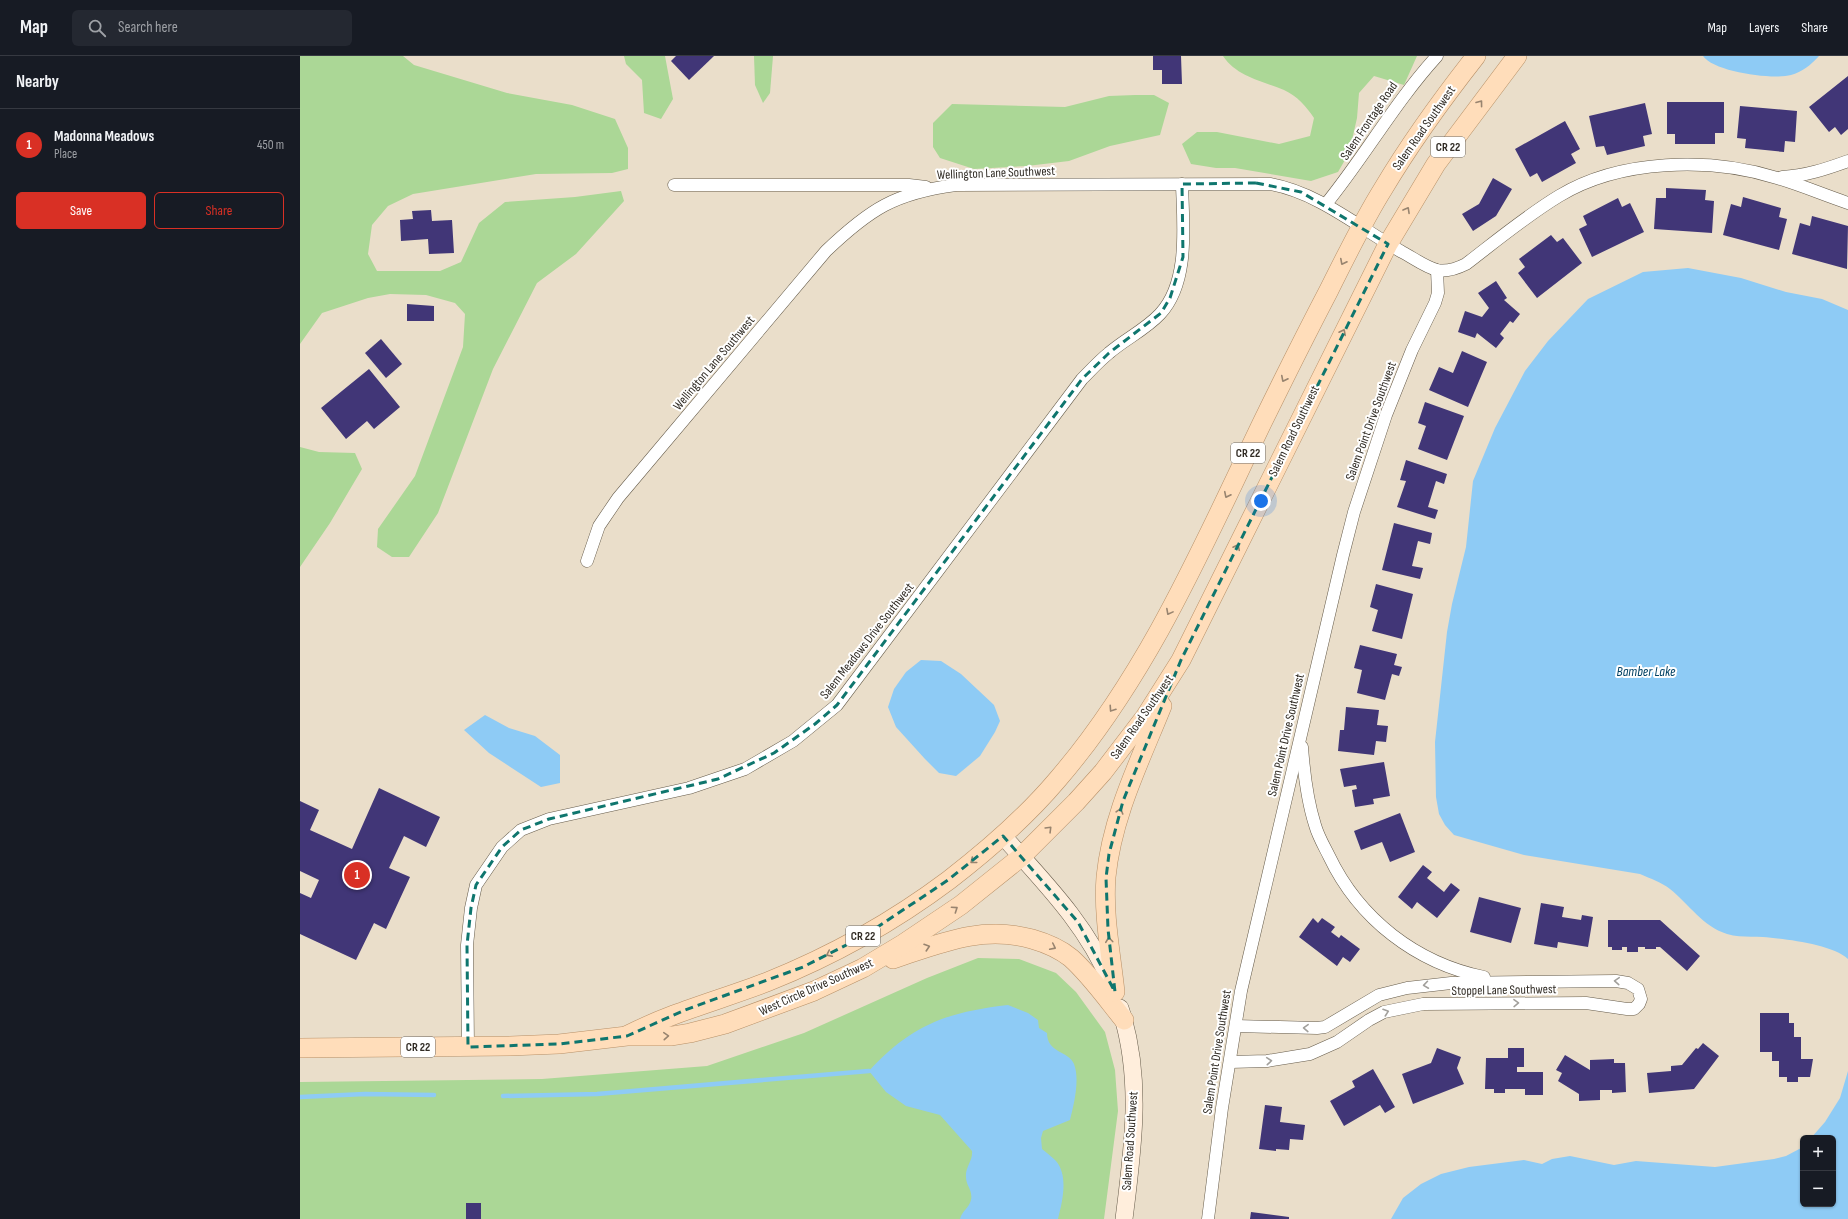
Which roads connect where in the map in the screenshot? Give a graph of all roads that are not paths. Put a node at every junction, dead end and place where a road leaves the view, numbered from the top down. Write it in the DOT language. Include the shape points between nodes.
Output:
graph roads {
  1 [pos="1437,56"];
  2 [pos="1476,56"];
  3 [pos="1517,56"];
  4 [pos="1848,160"];
  5 [pos="1775,177"];
  6 [pos="1182,184"];
  7 [pos="674,185"];
  8 [pos="933,188"];
  9 [pos="1848,203"];
  10 [pos="1326,204"];
  11 [pos="1374,236"];
  12 [pos="1437,270"];
  13 [pos="587,561"];
  14 [pos="1181,660"];
  15 [pos="1301,738"];
  16 [pos="1003,836"];
  17 [pos="1021,857"];
  18 [pos="863,968"];
  19 [pos="1507,982"];
  20 [pos="1115,992"];
  21 [pos="1124,1020"];
  22 [pos="1236,1026"];
  23 [pos="627,1036"];
  24 [pos="468,1047"];
  25 [pos="300,1048"];
  26 [pos="1230,1062"];
  27 [pos="1124,1219"];
  28 [pos="1208,1219"];
  1 -- 10 [label="street, Salem Frontage Road" via="1410,87"];
  2 -- 11 [label="main road, Salem Road Southwest / CR 22" via="1406,151"];
  11 -- 3 [label="main road, Salem Road Southwest / CR 22, one-way" via="1412,202 1436,164"];
  4 -- 5 [label="street" via="1814,173"];
  5 -- 9 [label="street"];
  5 -- 12 [label="street" via="1707,165 1666,165 1625,171 1560,195 1466,264 1455,269"];
  6 -- 8 [label="street, Wellington Lane Southwest" via="956,185"];
  6 -- 10 [label="street, Wellington Lane Southwest" via="1270,184 1301,192"];
  6 -- 24 [label="street, Salem Meadows Drive Southwest" via="1183,257 1172,292 1160,313 1082,378 838,706 793,741 745,769 689,788 549,819 521,830 502,847 476,885 471,908 467,945"];
  7 -- 8 [label="street" via="909,185"];
  8 -- 13 [label="street, Wellington Lane Southwest" via="888,202 848,230 826,251 618,498 599,526"];
  10 -- 11 [label="street, Wellington Lane Southwest"];
  11 -- 12 [label="street"];
  14 -- 11 [label="main road, Salem Road Southwest / CR 22, one-way"];
  11 -- 16 [label="main road, Salem Road Southwest / CR 22, one-way" via="1270,406 1197,558 1149,650 1105,720 1057,781"];
  12 -- 15 [label="street, Salem Point Drive Southwest" via="1438,293 1435,303 1412,350 1386,415 1354,512"];
  17 -- 14 [label="main road, Salem Road Southwest / CR 22, one-way" via="1108,766 1145,717"];
  20 -- 14 [label="main road, one-way" via="1106,901 1109,854 1123,801"];
  15 -- 19 [label="street, Stoppel Lane Southwest" via="1306,789 1315,827 1346,887 1383,928 1414,950 1452,969"];
  15 -- 22 [label="street, Salem Point Drive Southwest" via="1250,946"];
  16 -- 17 [label="main road, Salem Road Southwest"];
  16 -- 23 [label="main road, West Circle Drive Southwest / CR 22, one-way" via="948,880 864,936 803,967 674,1014"];
  18 -- 17 [label="main road, West Circle Drive Southwest / CR 22, one-way" via="961,905"];
  17 -- 20 [label="main road, Salem Road Southwest" via="1078,922 1106,969"];
  18 -- 21 [label="main road, one-way" via="959,937 991,933 1022,936 1053,947 1070,957"];
  23 -- 18 [label="main road, West Circle Drive Southwest / CR 22, one-way" via="672,1036 714,1027 776,1006"];
  19 -- 22 [label="street, Stoppel Lane Southwest, one-way" via="1433,984 1392,990 1359,1005 1334,1022 1316,1028"];
  26 -- 19 [label="street, Stoppel Lane Southwest, one-way" via="1267,1062 1310,1054 1337,1042 1384,1012 1416,1005 1586,1003 1627,1010 1634,1009 1641,999 1633,985 1616,981"];
  20 -- 21 [label="main road, Salem Road Southwest"];
  21 -- 27 [label="main road, Salem Road Southwest" via="1132,1062 1135,1102"];
  22 -- 26 [label="street, Salem Point Drive Southwest"];
  23 -- 24 [label="main road, West Circle Drive Southwest / CR 22" via="559,1044"];
  24 -- 25 [label="main road, West Circle Drive Southwest / CR 22"];
  26 -- 28 [label="street, Salem Point Drive Southwest"];
}
